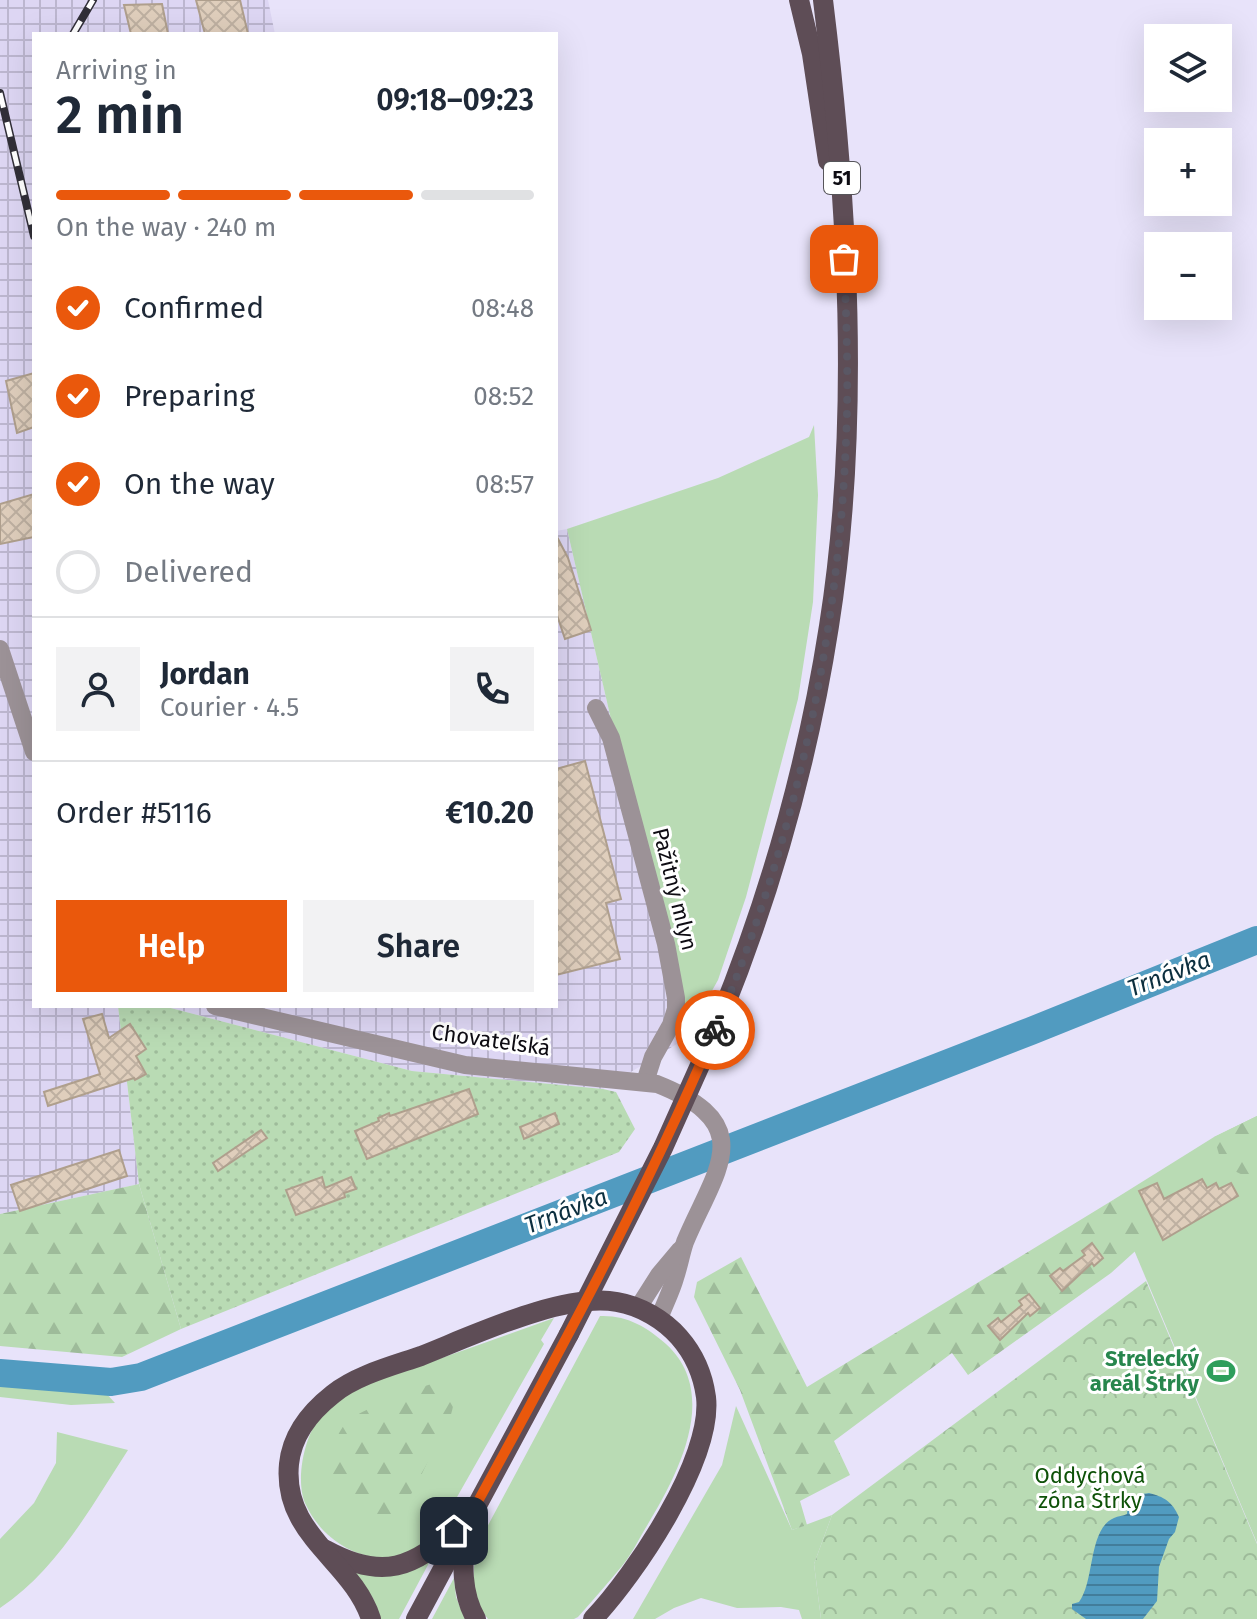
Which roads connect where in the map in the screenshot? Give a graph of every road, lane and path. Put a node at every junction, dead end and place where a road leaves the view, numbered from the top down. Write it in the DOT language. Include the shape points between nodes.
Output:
graph roads {
  1 [pos="799,0"];
  2 [pos="823,0"];
  3 [pos="844,259"];
  4 [pos="0,649"];
  5 [pos="596,708"];
  6 [pos="32,746"];
  7 [pos="223,1008"];
  8 [pos="645,1082"];
  9 [pos="684,1244"];
  10 [pos="638,1308"];
  11 [pos="659,1319"];
  12 [pos="470,1516"];
  13 [pos="318,1545"];
  14 [pos="371,1619"];
  15 [pos="416,1619"];
  16 [pos="476,1619"];
  17 [pos="593,1619"];
  1 -- 3 [label="main road, 51"];
  2 -- 3 [label="main road, 51" via="842,178"];
  3 -- 12 [label="main road, 51, bridge" via="847,411 839,546 806,746 776,862 750,941 663,1148"];
  4 -- 6 [label="street"];
  5 -- 8 [label="street, Pažitný mlyn" via="611,738 676,998 671,1025"];
  7 -- 8 [label="street, Chovateľská" via="465,1065"];
  8 -- 9 [label="street, Chovateľská" via="675,1091 709,1114 721,1145 719,1169"];
  9 -- 10 [label="street"];
  9 -- 11 [label="street"];
  10 -- 11 [label="main road"];
  10 -- 13 [label="main road" via="600,1301 561,1306 335,1392 311,1413 289,1461 293,1501"];
  11 -- 17 [label="main road" via="694,1358 706,1399 705,1420 686,1479 662,1523"];
  12 -- 13 [label="main road" via="424,1556 393,1567 360,1565"];
  12 -- 15 [label="main road, 51"];
  12 -- 16 [label="main road" via="464,1582"];
  13 -- 14 [label="main road" via="357,1590"];
}
